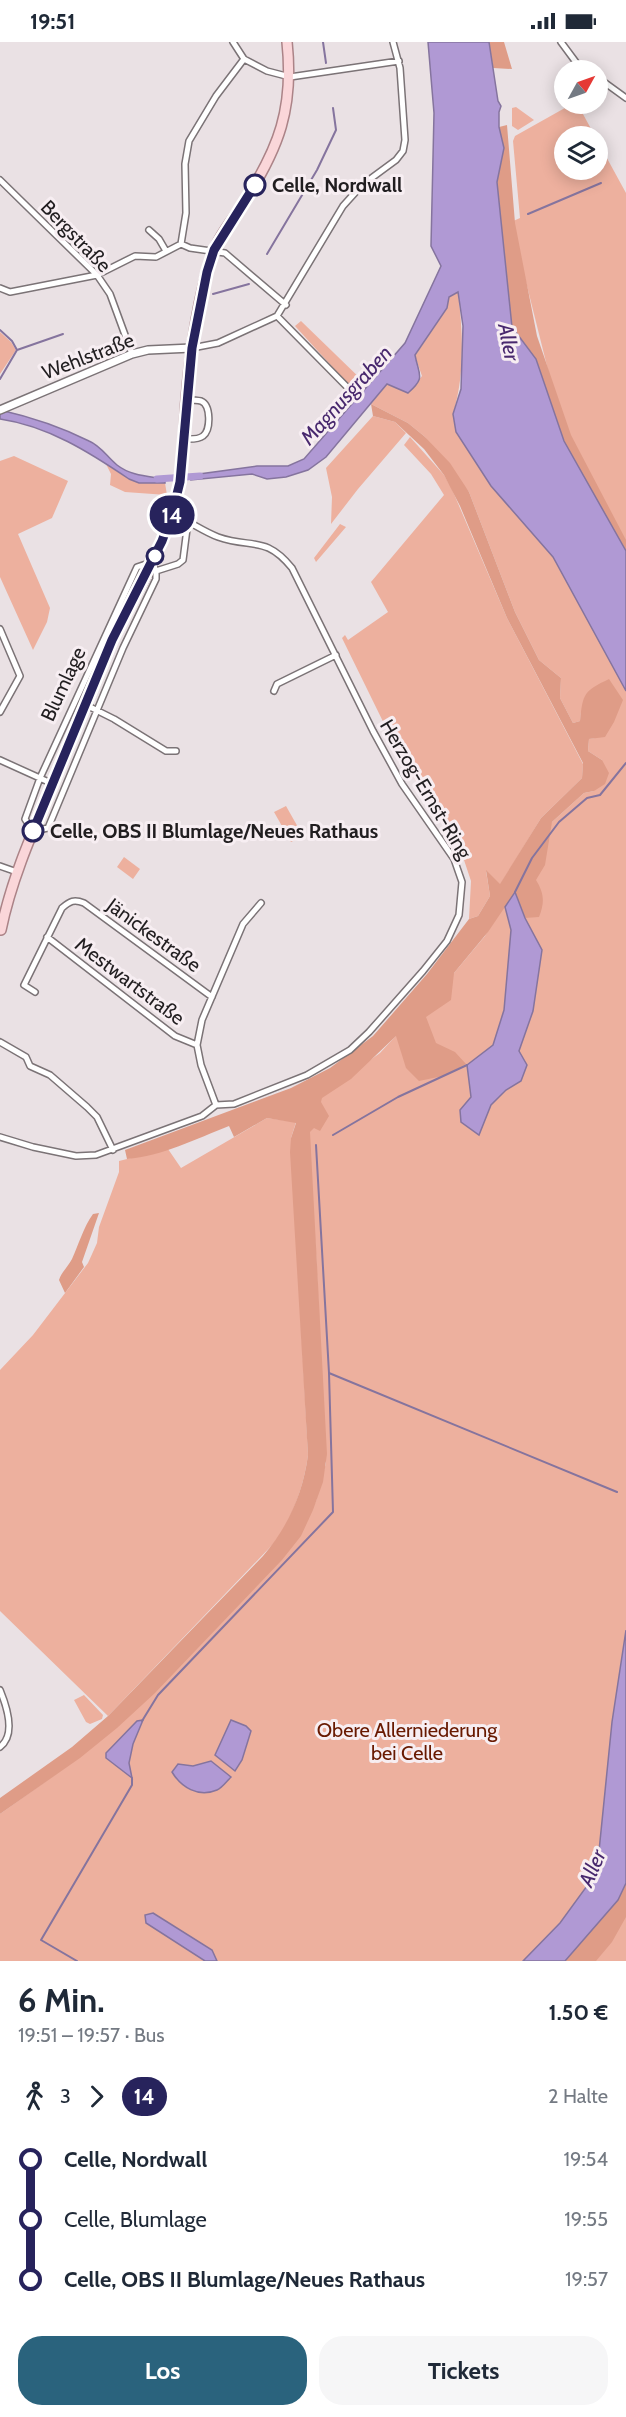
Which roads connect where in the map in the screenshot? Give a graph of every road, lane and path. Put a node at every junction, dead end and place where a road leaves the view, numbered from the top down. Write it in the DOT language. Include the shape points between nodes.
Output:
graph roads {
  1 [pos="233,42"];
  2 [pos="287,42"];
  3 [pos="393,42"];
  4 [pos="561,42"];
  5 [pos="244,59"];
  6 [pos="574,60"];
  7 [pos="399,61"];
  8 [pos="290,78"];
  9 [pos="608,86"];
  10 [pos="626,98"];
  11 [pos="0,180"];
  12 [pos="149,230"];
  13 [pos="181,244"];
  14 [pos="214,250"];
  15 [pos="166,251"];
  16 [pos="97,275"];
  17 [pos="0,288"];
  18 [pos="286,305"];
  19 [pos="277,316"];
  20 [pos="192,348"];
  21 [pos="132,354"];
  22 [pos="348,388"];
  23 [pos="186,400"];
  24 [pos="1,410"];
  25 [pos="183,439"];
  26 [pos="172,514"];
  27 [pos="188,521"];
  28 [pos="152,562"];
  29 [pos="156,571"];
  30 [pos="121,614"];
  31 [pos="0,629"];
  32 [pos="336,655"];
  33 [pos="274,691"];
  34 [pos="71,710"];
  35 [pos="84,710"];
  36 [pos="97,710"];
  37 [pos="0,712"];
  38 [pos="176,751"];
  39 [pos="0,760"];
  40 [pos="40,778"];
  41 [pos="53,784"];
  42 [pos="33,831"];
  43 [pos="3,867"];
  44 [pos="17,872"];
  45 [pos="77,900"];
  46 [pos="261,903"];
  47 [pos="1,930"];
  48 [pos="47,937"];
  49 [pos="35,992"];
  50 [pos="212,997"];
  51 [pos="0,1041"];
  52 [pos="197,1045"];
  53 [pos="216,1105"];
  54 [pos="0,1137"];
  55 [pos="113,1150"];
  56 [pos="0,1690"];
  57 [pos="0,1747"];
  1 -- 5 [label="street"];
  2 -- 8 [label="main road, Blumlage"];
  3 -- 7 [label="street"];
  4 -- 6 [label="street"];
  5 -- 8 [label="street"];
  5 -- 13 [label="street" via="189,141"];
  7 -- 8 [label="street"];
  7 -- 18 [label="street" via="403,151 351,195"];
  8 -- 14 [label="main road, Blumlage" via="286,114 274,149"];
  9 -- 10 [label="street"];
  11 -- 16 [label="street, Bergstraße"];
  12 -- 15 [label="street"];
  13 -- 14 [label="street"];
  13 -- 15 [label="street"];
  14 -- 18 [label="street" via="225,253"];
  14 -- 20 [label="main road, Blumlage"];
  15 -- 16 [label="street" via="156,256 135,256"];
  16 -- 17 [label="street" via="10,292"];
  16 -- 21 [label="street, Bergstraße" via="110,294"];
  18 -- 19 [label="street"];
  19 -- 20 [label="street" via="218,343"];
  19 -- 22 [label="street"];
  20 -- 21 [label="street, Wehlstraße"];
  20 -- 23 [label="main road, Blumlage"];
  21 -- 24 [label="street, Wehlstraße"];
  23 -- 25 [label="main road, Blumlage"];
  23 -- 25 [label="street" via="205,404 207,430 200,438"];
  25 -- 26 [label="main road, Blumlage"];
  26 -- 27 [label="street, Herzog-Ernst-Ring"];
  26 -- 28 [label="main road, Blumlage"];
  27 -- 29 [label="street" via="183,560"];
  27 -- 32 [label="street, Herzog-Ernst-Ring" via="221,538 268,546 282,555 296,574"];
  28 -- 29 [label="street"];
  28 -- 30 [label="main road, Blumlage"];
  29 -- 36 [label="street, Blumlage" via="156,579"];
  30 -- 34 [label="street, Blumlage"];
  30 -- 35 [label="main road, Blumlage"];
  31 -- 37 [label="street" via="20,676"];
  32 -- 33 [label="street" via="277,684"];
  32 -- 53 [label="street, Herzog-Ernst-Ring" via="402,784 454,860 462,882 458,922 423,971 350,1050 308,1075 234,1104"];
  34 -- 35 [label="street"];
  34 -- 40 [label="street, Blumlage"];
  35 -- 36 [label="street"];
  35 -- 41 [label="main road, Blumlage"];
  36 -- 38 [label="street" via="166,752"];
  36 -- 42 [label="street, Blumlage" via="48,828"];
  39 -- 40 [label="street"];
  40 -- 41 [label="street"];
  40 -- 42 [label="street, Blumlage" via="25,819"];
  41 -- 42 [label="main road, Blumlage"];
  42 -- 44 [label="main road, Blumlage"];
  43 -- 44 [label="street"];
  44 -- 47 [label="main road, Blumlage"];
  45 -- 48 [label="street, Mestwartstraße" via="62,908"];
  45 -- 50 [label="street, Jänickestraße"];
  46 -- 50 [label="street" via="243,924"];
  48 -- 49 [label="street, Mestwartstraße" via="24,985"];
  48 -- 52 [label="street, Mestwartstraße" via="175,1036"];
  50 -- 52 [label="street"];
  51 -- 55 [label="street" via="26,1057 30,1066 50,1075 87,1107 97,1117"];
  52 -- 53 [label="street"];
  53 -- 55 [label="street, Herzog-Ernst-Ring" via="202,1116"];
  54 -- 55 [label="street, Herzog-Ernst-Ring" via="76,1156"];
  56 -- 57 [label="street" via="10,1730"];
}
